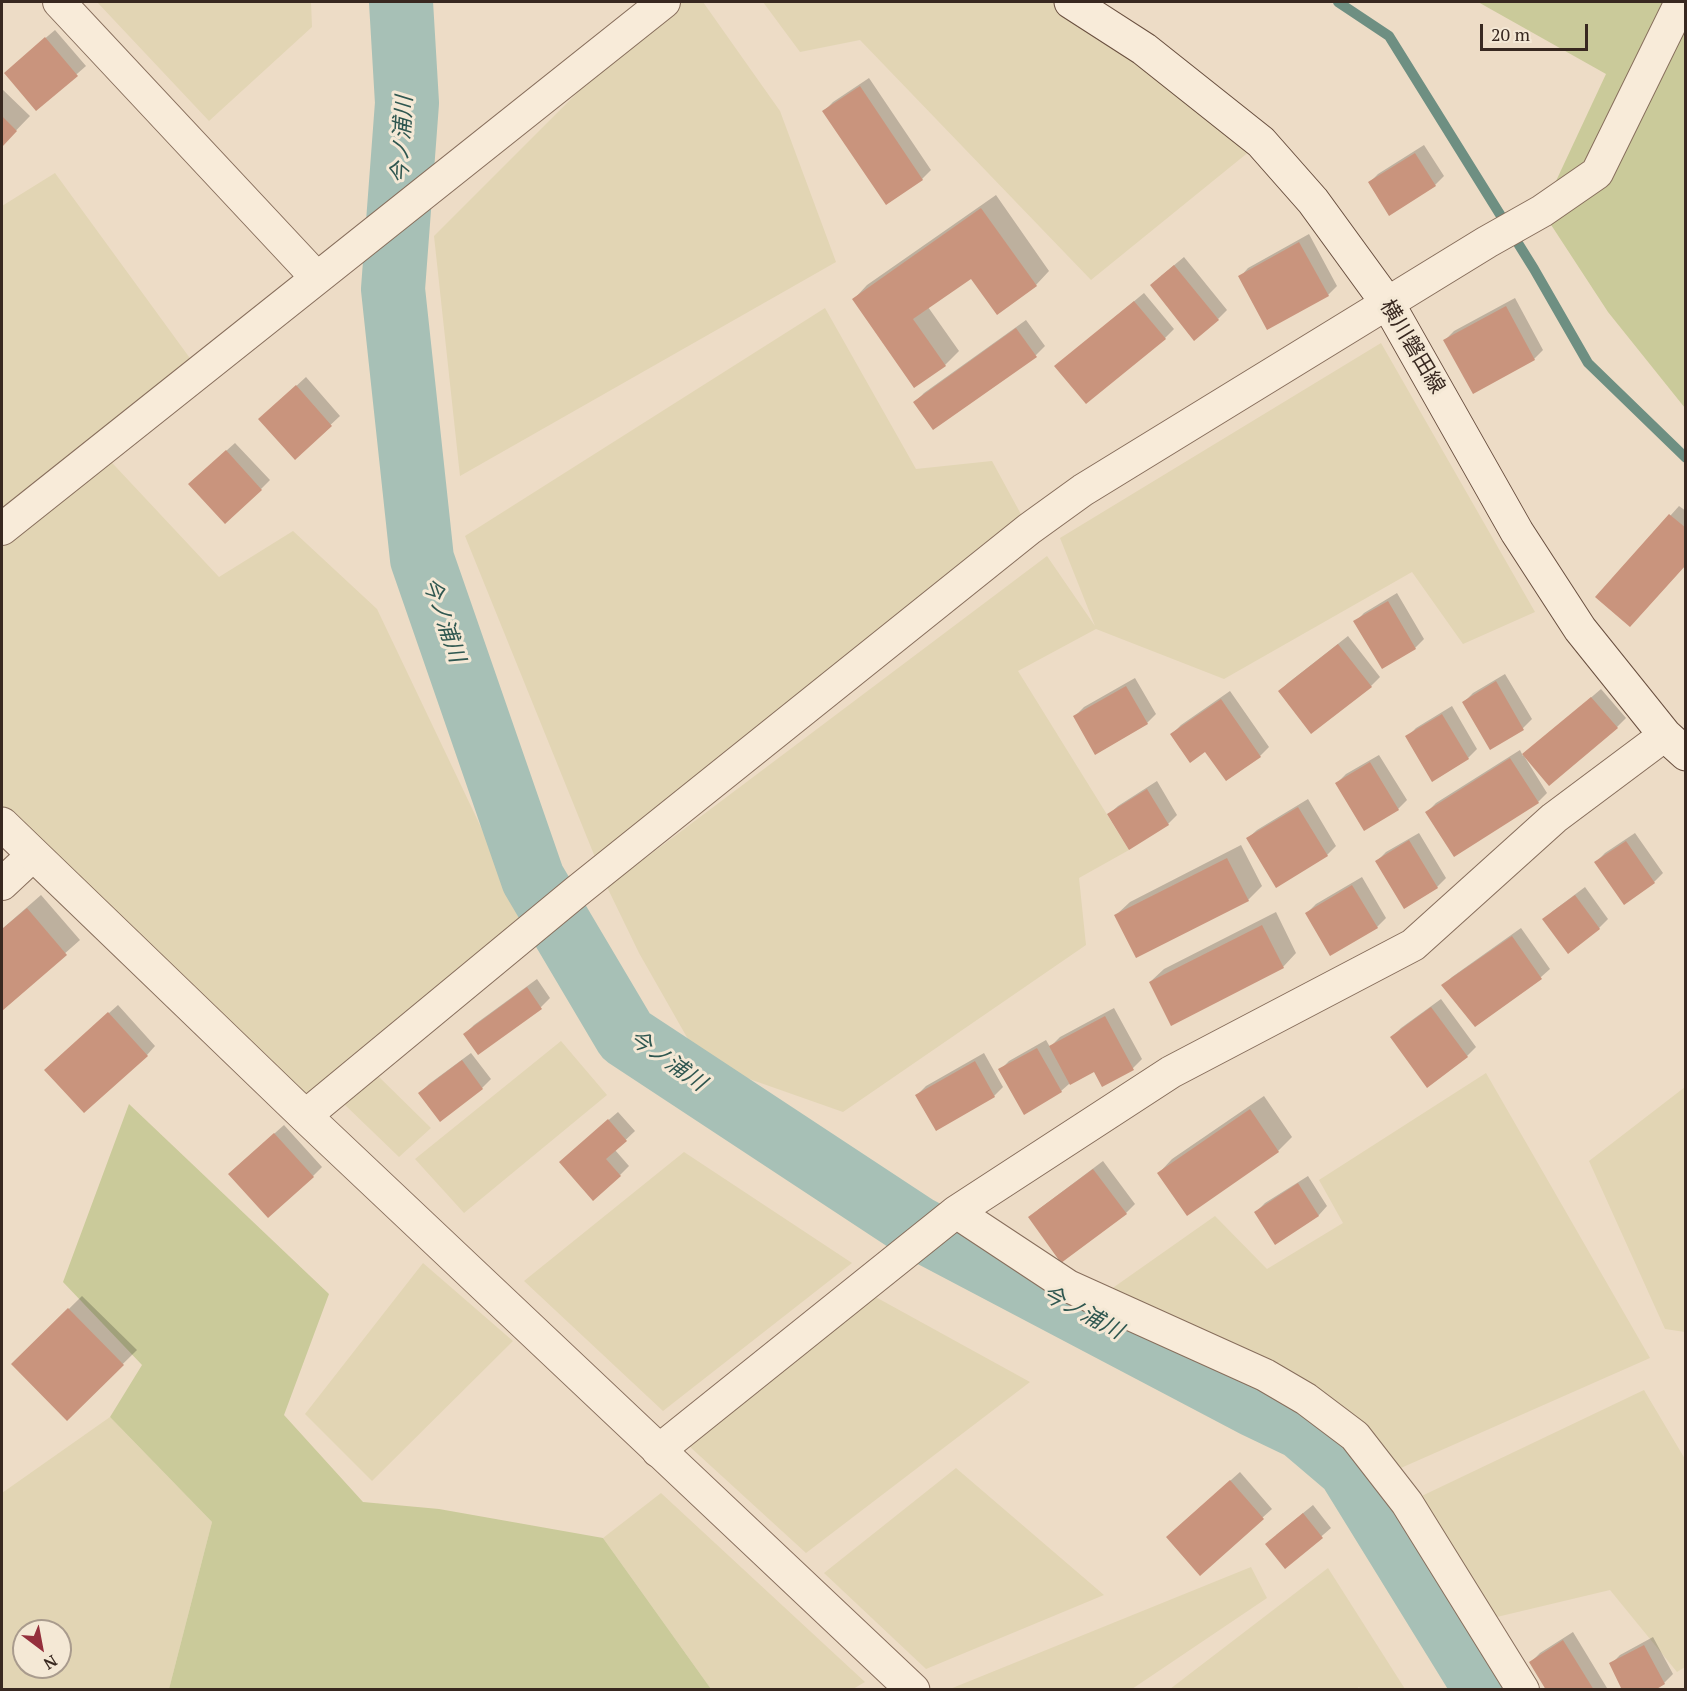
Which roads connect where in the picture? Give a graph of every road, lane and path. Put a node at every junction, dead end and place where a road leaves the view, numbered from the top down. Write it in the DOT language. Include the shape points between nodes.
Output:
graph roads {
  1 [pos="59,2"];
  2 [pos="664,2"];
  3 [pos="1071,2"];
  4 [pos="1682,2"];
  5 [pos="317,278"];
  6 [pos="1388,304"];
  7 [pos="2,530"];
  8 [pos="1675,745"];
  9 [pos="2,824"];
  10 [pos="33,855"];
  11 [pos="2,884"];
  12 [pos="305,1116"];
  13 [pos="956,1212"];
  14 [pos="658,1450"];
  15 [pos="913,1689"];
  16 [pos="1522,1689"];
  1 -- 5 [label="street"];
  2 -- 5 [label="street"];
  3 -- 6 [label="street, 横川磐田線" via="1144,49 1261,142 1313,201"];
  4 -- 6 [label="street" via="1597,173"];
  5 -- 7 [label="street"];
  6 -- 8 [label="street, 横川磐田線" via="1517,532 1580,629"];
  6 -- 12 [label="street" via="1083,490 1029,529 576,892"];
  8 -- 13 [label="street" via="1554,818 1413,945 1171,1072"];
  9 -- 10 [label="street"];
  10 -- 11 [label="street"];
  10 -- 12 [label="street"];
  12 -- 14 [label="street"];
  13 -- 14 [label="street"];
  13 -- 16 [label="street" via="1068,1286 1265,1375 1306,1399 1355,1436 1407,1503"];
  14 -- 15 [label="street"];
}
